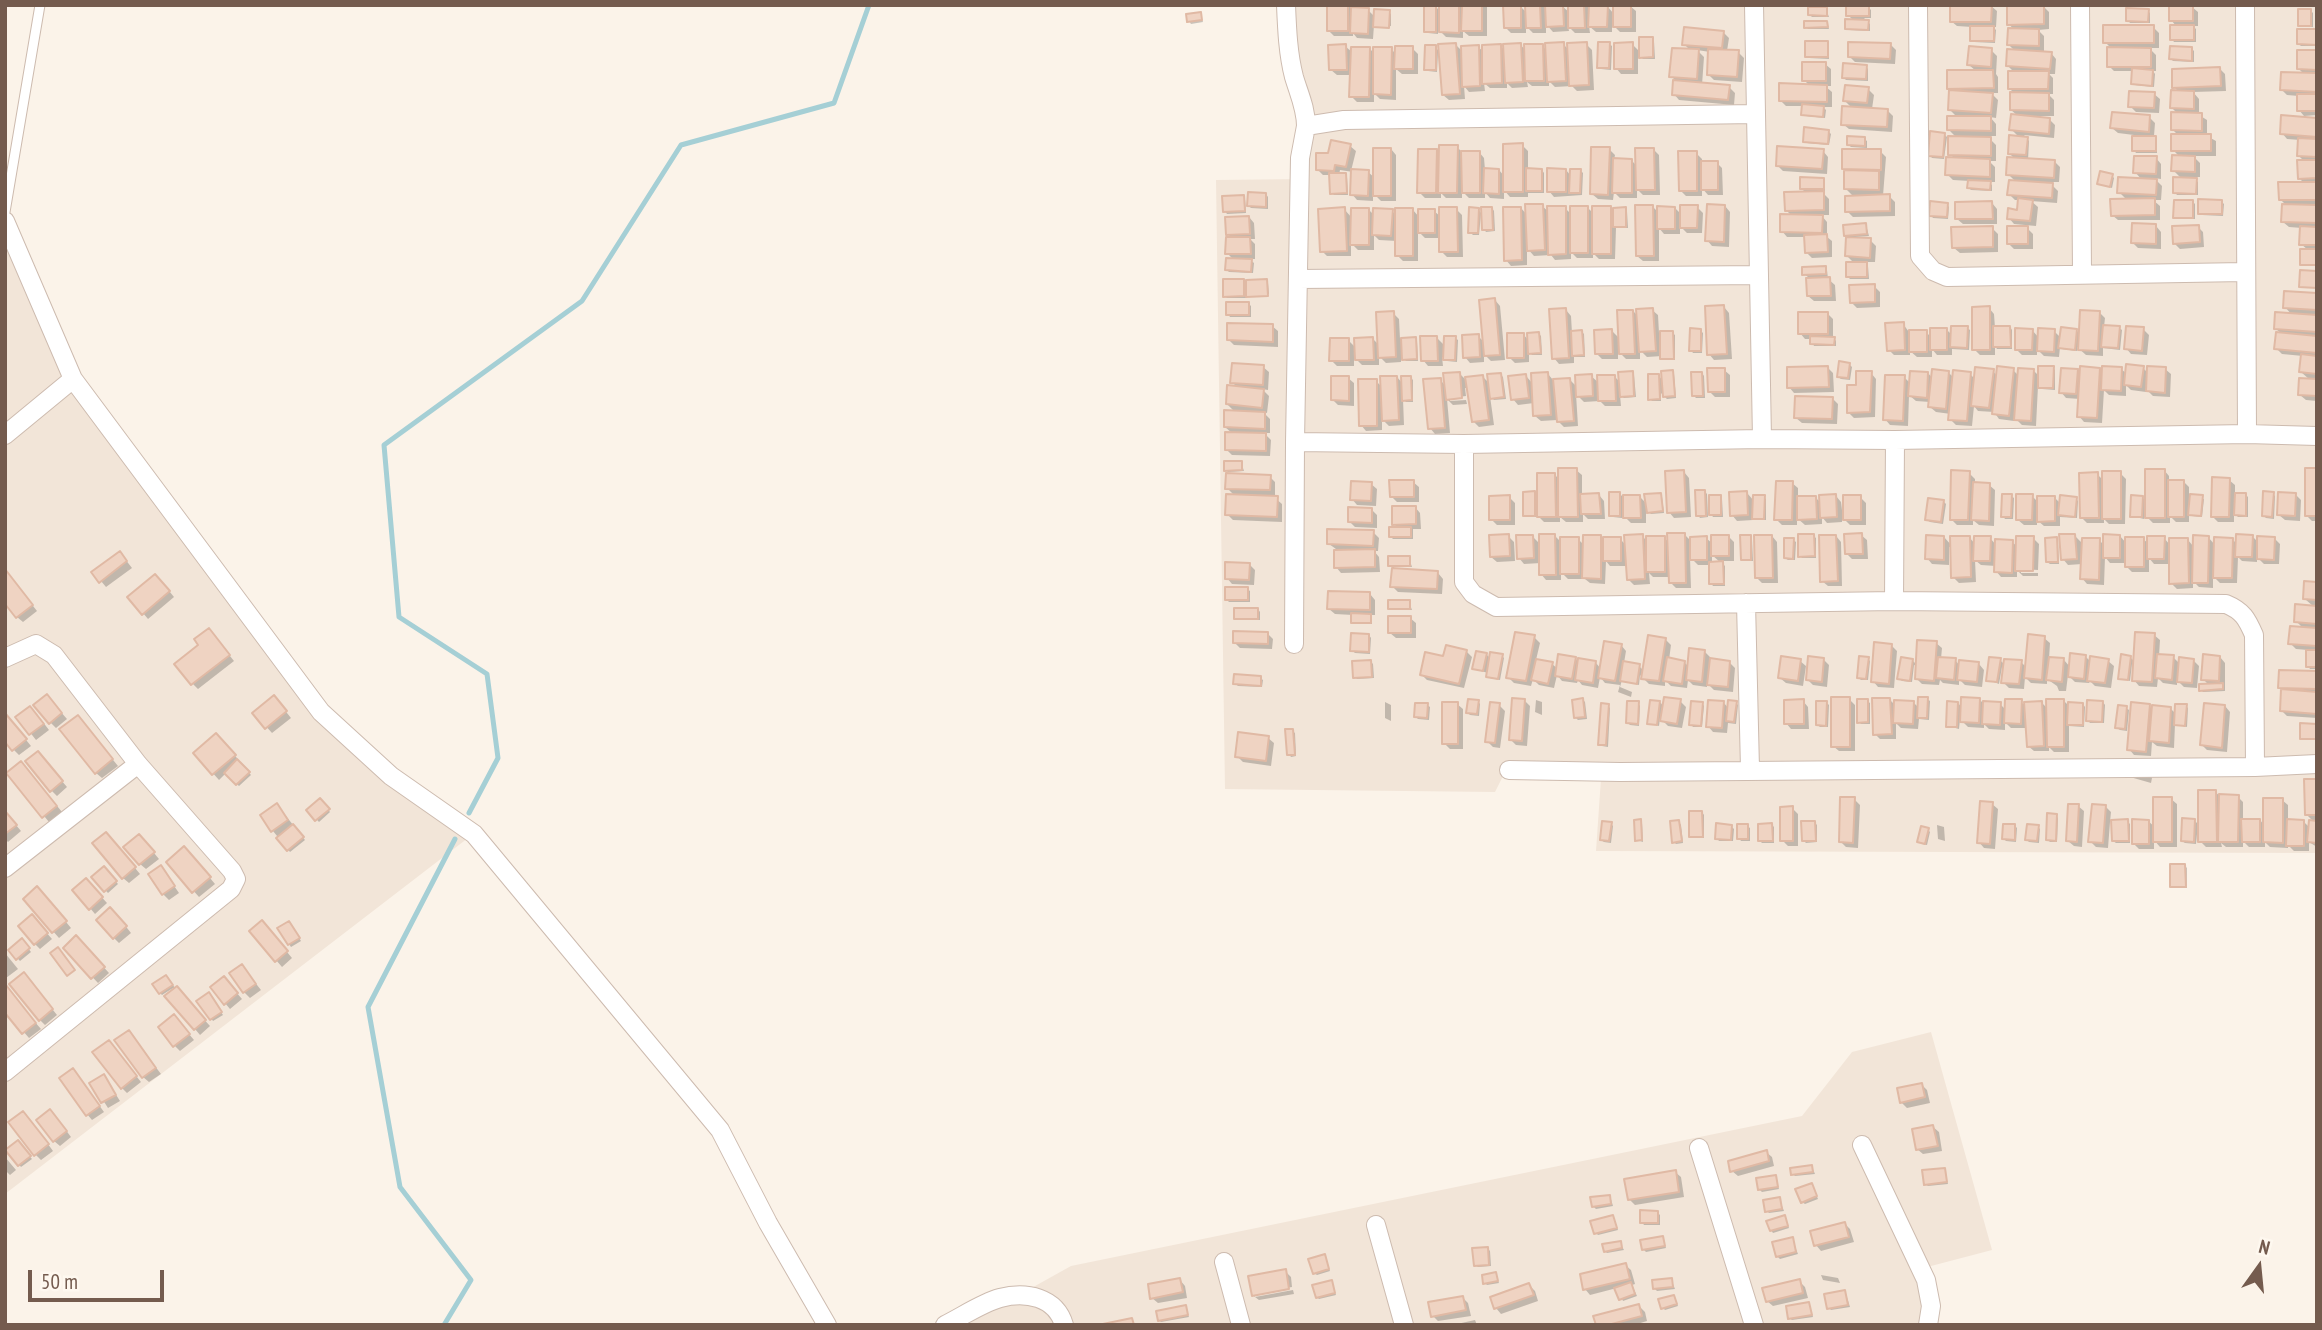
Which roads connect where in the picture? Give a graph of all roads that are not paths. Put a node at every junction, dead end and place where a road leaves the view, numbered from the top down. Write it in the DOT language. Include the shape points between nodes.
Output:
graph roads {
  1 [pos="40,5"];
  2 [pos="1286,5"];
  3 [pos="1755,5"];
  4 [pos="1918,5"];
  5 [pos="2080,5"];
  6 [pos="2245,5"];
  7 [pos="1755,114"];
  8 [pos="1306,126"];
  9 [pos="5,212"];
  10 [pos="5,221"];
  11 [pos="2245,272"];
  12 [pos="2082,273"];
  13 [pos="1759,275"];
  14 [pos="1298,279"];
  15 [pos="73,379"];
  16 [pos="2247,434"];
  17 [pos="5,435"];
  18 [pos="2317,436"];
  19 [pos="1762,439"];
  20 [pos="1895,440"];
  21 [pos="1295,442"];
  22 [pos="1464,444"];
  23 [pos="1894,601"];
  24 [pos="1746,603"];
  25 [pos="1294,644"];
  26 [pos="5,657"];
  27 [pos="138,764"];
  28 [pos="2317,764"];
  29 [pos="2255,767"];
  30 [pos="1750,769"];
  31 [pos="1509,770"];
  32 [pos="5,868"];
  33 [pos="5,1072"];
  34 [pos="1862,1145"];
  35 [pos="1699,1148"];
  36 [pos="1376,1225"];
  37 [pos="1224,1262"];
  38 [pos="827,1325"];
  39 [pos="946,1325"];
  40 [pos="1063,1325"];
  41 [pos="1241,1325"];
  42 [pos="1404,1325"];
  43 [pos="1754,1325"];
  44 [pos="1928,1325"];
  1 -- 9 [label="lane"];
  2 -- 8 [label="street" via="1294,77"];
  3 -- 7 [label="street"];
  4 -- 12 [label="street" via="1920,256 1933,271 1947,277"];
  5 -- 12 [label="street"];
  6 -- 11 [label="street"];
  7 -- 8 [label="street" via="1344,120"];
  7 -- 13 [label="street"];
  8 -- 14 [label="street" via="1300,158"];
  10 -- 15 [label="street"];
  11 -- 12 [label="street"];
  11 -- 16 [label="street"];
  13 -- 14 [label="street"];
  13 -- 19 [label="street"];
  14 -- 21 [label="street"];
  15 -- 17 [label="street"];
  15 -- 38 [label="street" via="321,712 391,776 474,834 720,1130"];
  16 -- 18 [label="street"];
  16 -- 20 [label="street"];
  19 -- 20 [label="street"];
  19 -- 22 [label="street"];
  20 -- 23 [label="street"];
  21 -- 22 [label="street"];
  21 -- 25 [label="street"];
  22 -- 24 [label="street" via="1464,582 1485,602 1496,607"];
  23 -- 24 [label="street"];
  23 -- 29 [label="street" via="2226,604 2241,610 2254,635"];
  24 -- 30 [label="street"];
  26 -- 27 [label="street" via="36,644 54,655"];
  27 -- 32 [label="street"];
  27 -- 33 [label="street" via="236,879 231,889"];
  28 -- 29 [label="street"];
  29 -- 30 [label="street"];
  30 -- 31 [label="street"];
  34 -- 44 [label="street" via="1927,1280"];
  35 -- 43 [label="street"];
  36 -- 42 [label="street"];
  37 -- 41 [label="street"];
  39 -- 40 [label="street" via="999,1298 1023,1295 1044,1299 1060,1312"];
}
